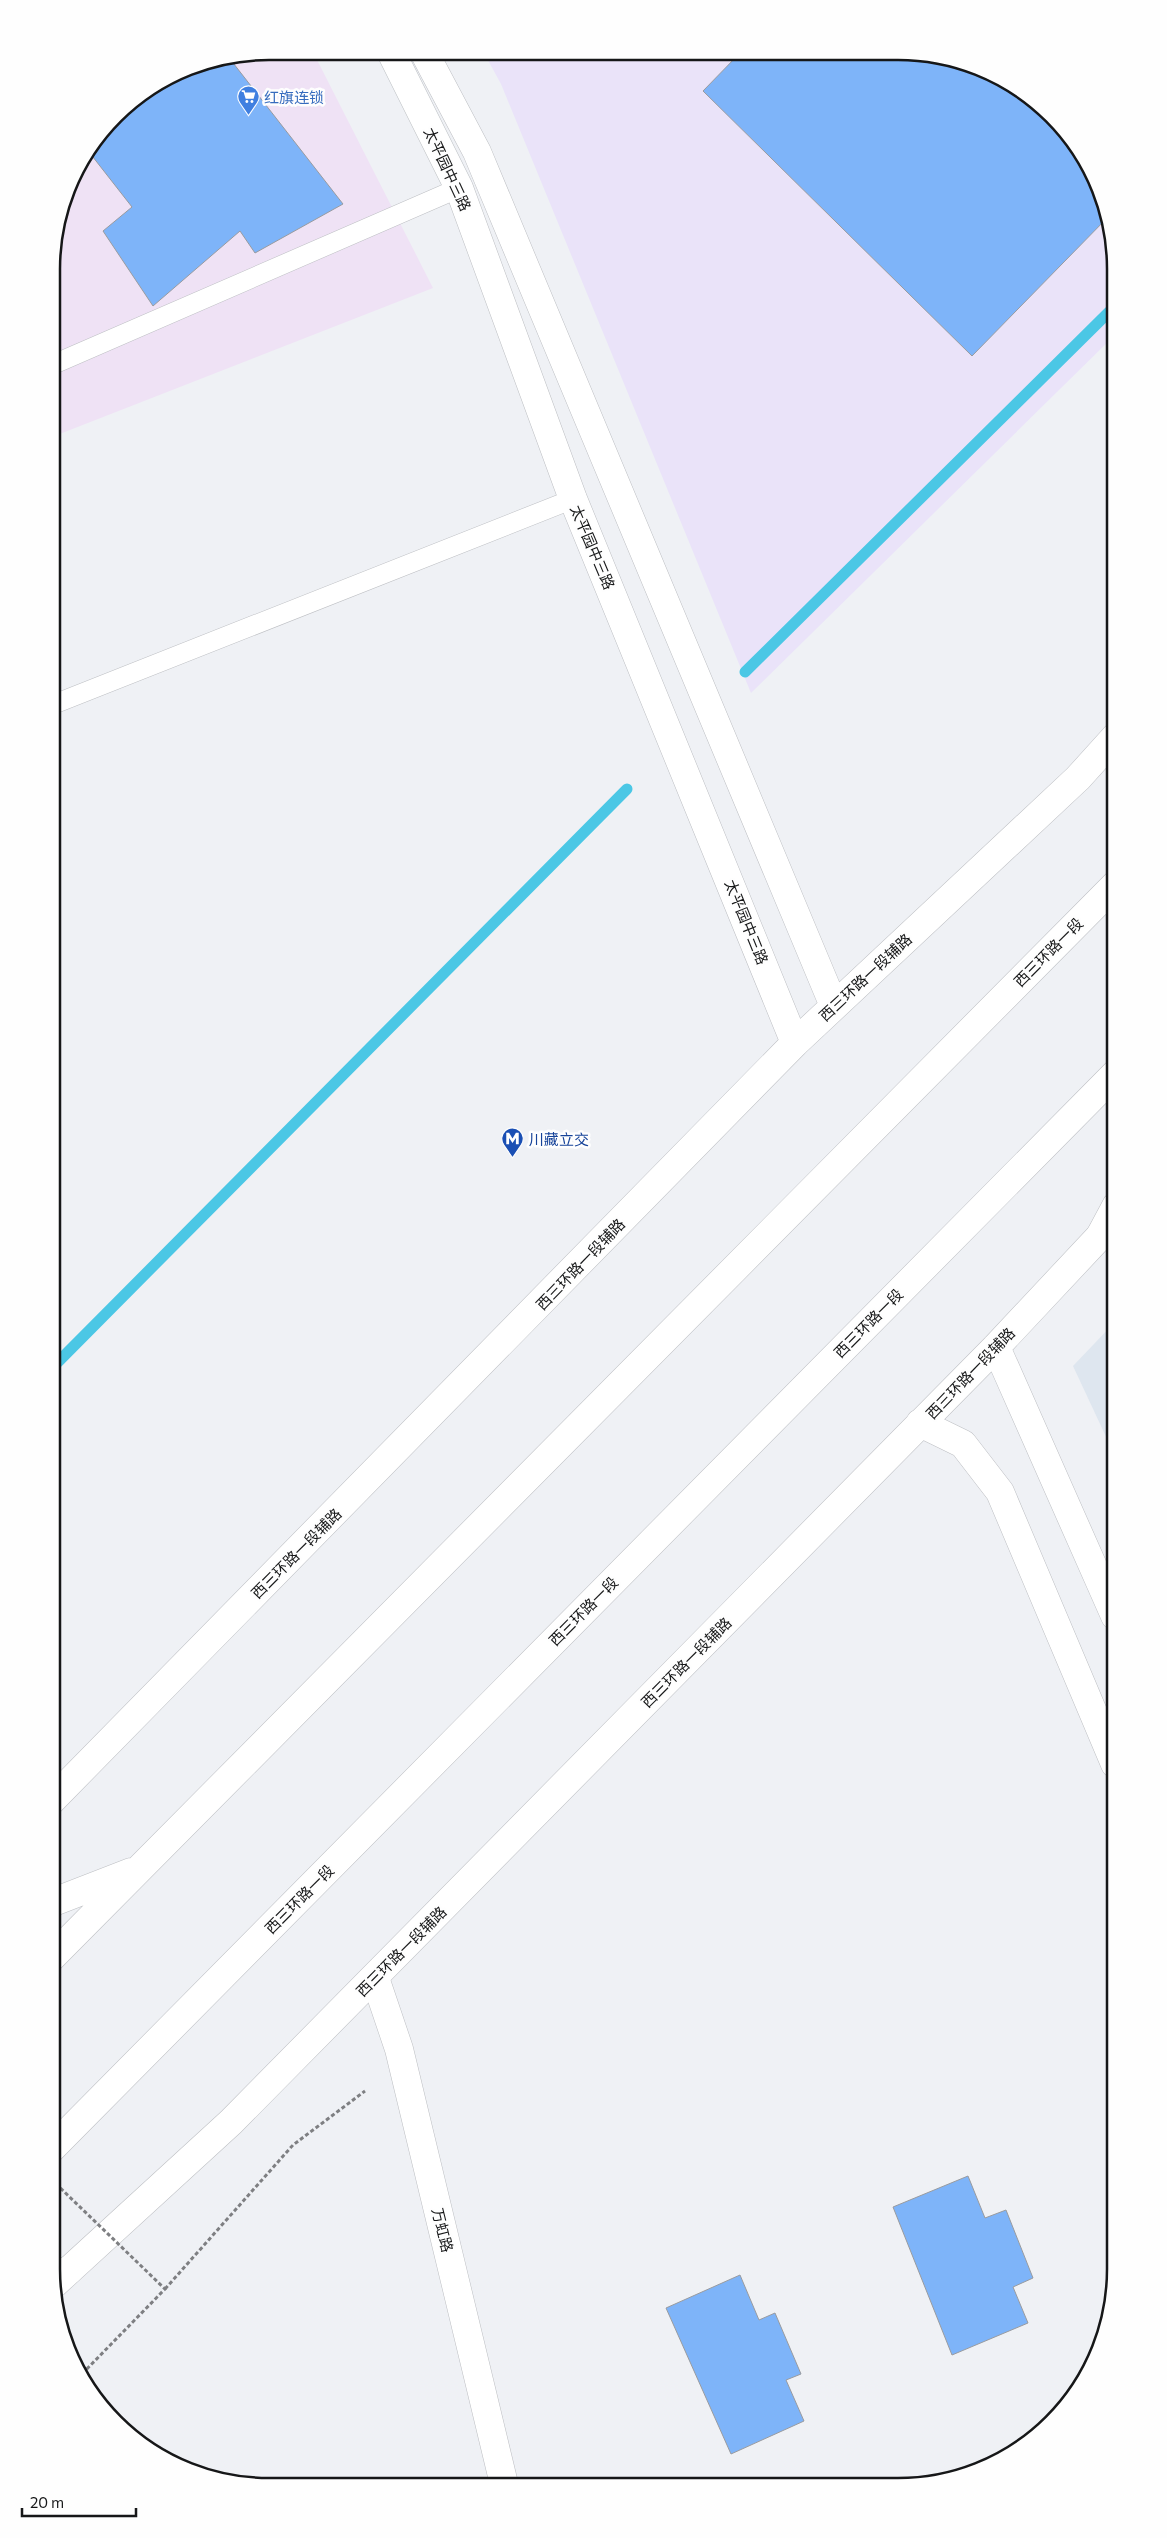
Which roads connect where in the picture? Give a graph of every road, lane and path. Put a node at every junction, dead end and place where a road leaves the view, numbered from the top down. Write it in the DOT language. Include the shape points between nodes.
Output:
graph roads {
  1 [pos="395,60"];
  2 [pos="428,60"];
  3 [pos="459,188"];
  4 [pos="60,362"];
  5 [pos="573,499"];
  6 [pos="60,702"];
  7 [pos="1107,728"];
  8 [pos="1107,746"];
  9 [pos="1078,778"];
  10 [pos="1107,893"];
  11 [pos="834,1006"];
  12 [pos="795,1043"];
  13 [pos="1107,1082"];
  14 [pos="1107,1227"];
  15 [pos="996,1347"];
  16 [pos="920,1424"];
  17 [pos="1107,1598"];
  18 [pos="1107,1745"];
  19 [pos="60,1791"];
  20 [pos="142,1868"];
  21 [pos="60,1900"];
  22 [pos="60,1949"];
  23 [pos="375,1978"];
  24 [pos="365,2091"];
  25 [pos="60,2140"];
  26 [pos="60,2188"];
  27 [pos="60,2275"];
  28 [pos="165,2289"];
  29 [pos="86,2370"];
  30 [pos="503,2478"];
  1 -- 3 [label="main road, 太平园中三路"];
  2 -- 11 [label="main road, 太平园中三路" via="477,152"];
  3 -- 4 [label="lane"];
  3 -- 5 [label="main road, 太平园中三路"];
  5 -- 6 [label="lane"];
  5 -- 12 [label="main road, 太平园中三路"];
  7 -- 9 [label="main road"];
  8 -- 9 [label="main road, 西三环路一段辅路"];
  9 -- 11 [label="main road, 西三环路一段辅路"];
  10 -- 20 [label="main road, 西三环路一段"];
  11 -- 12 [label="main road, 西三环路一段辅路"];
  12 -- 19 [label="main road, 西三环路一段辅路"];
  13 -- 25 [label="main road, 西三环路一段"];
  14 -- 15 [label="main road, 西三环路一段辅路"];
  15 -- 16 [label="main road, 西三环路一段辅路"];
  15 -- 17 [label="main road"];
  16 -- 18 [label="main road" via="963,1444 1000,1492"];
  16 -- 23 [label="main road, 西三环路一段辅路"];
  20 -- 21 [label="main road"];
  20 -- 22 [label="main road, 西三环路一段"];
  23 -- 27 [label="main road, 西三环路一段辅路" via="231,2122"];
  23 -- 30 [label="main road, 万虹路" via="399,2049"];
  24 -- 28 [label="path" via="293,2145"];
  26 -- 28 [label="path, bridge"];
  28 -- 29 [label="path, bridge"];
}
